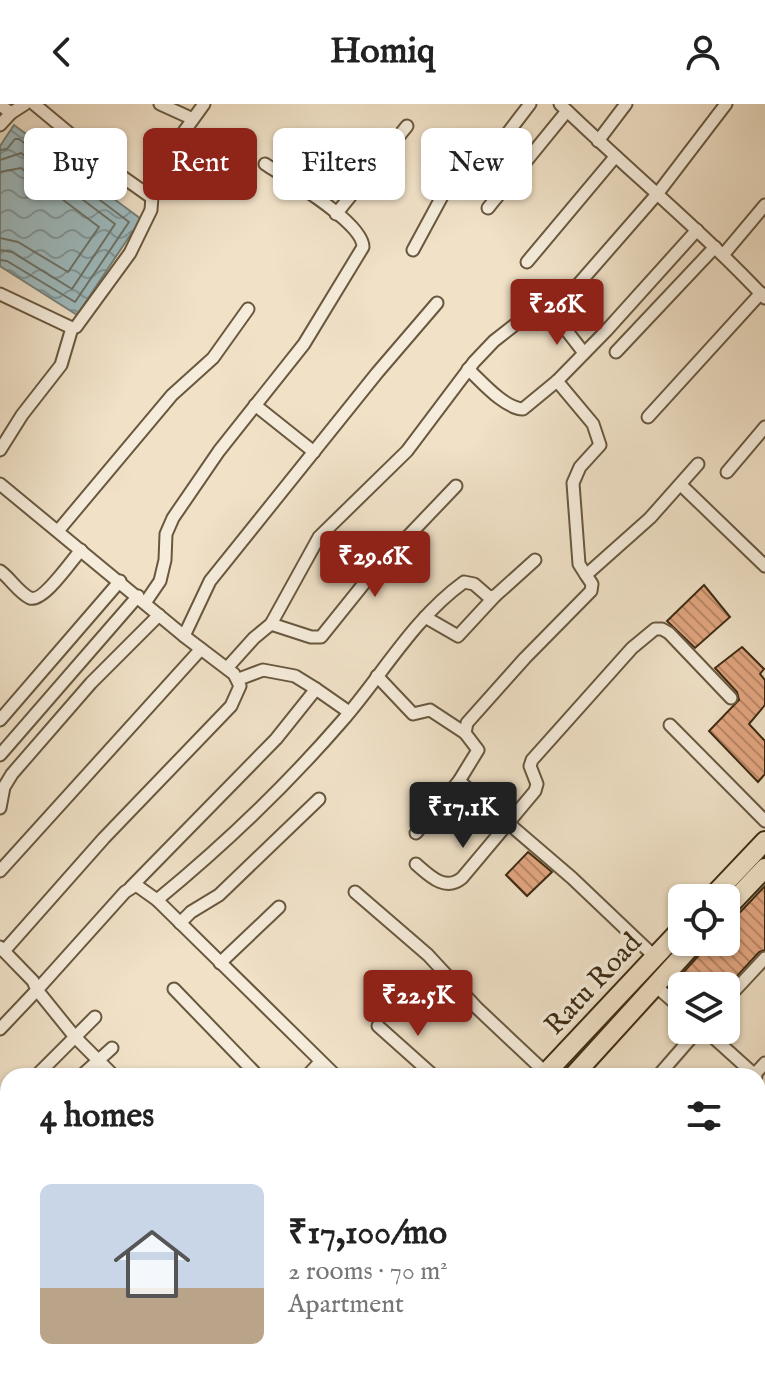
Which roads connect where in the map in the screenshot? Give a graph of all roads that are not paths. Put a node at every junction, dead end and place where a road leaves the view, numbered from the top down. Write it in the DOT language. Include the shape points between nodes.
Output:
graph roads {
  1 [pos="25,104"];
  2 [pos="34,104"];
  3 [pos="160,104"];
  4 [pos="204,104"];
  5 [pos="530,104"];
  6 [pos="626,104"];
  7 [pos="726,104"];
  8 [pos="0,105"];
  9 [pos="564,108"];
  10 [pos="11,113"];
  11 [pos="193,119"];
  12 [pos="0,125"];
  13 [pos="407,126"];
  14 [pos="187,128"];
  15 [pos="598,141"];
  16 [pos="615,157"];
  17 [pos="265,164"];
  18 [pos="143,191"];
  19 [pos="658,193"];
  20 [pos="150,200"];
  21 [pos="765,205"];
  22 [pos="488,208"];
  23 [pos="336,214"];
  24 [pos="697,230"];
  25 [pos="413,250"];
  26 [pos="719,251"];
  27 [pos="527,262"];
  28 [pos="0,294"];
  29 [pos="763,296"];
  30 [pos="437,303"];
  31 [pos="248,309"];
  32 [pos="549,313"];
  33 [pos="72,328"];
  34 [pos="616,352"];
  35 [pos="584,353"];
  36 [pos="468,369"];
  37 [pos="557,381"];
  38 [pos="255,405"];
  39 [pos="648,417"];
  40 [pos="765,427"];
  41 [pos="0,450"];
  42 [pos="314,452"];
  43 [pos="698,464"];
  44 [pos="727,472"];
  45 [pos="0,484"];
  46 [pos="681,485"];
  47 [pos="456,486"];
  48 [pos="58,531"];
  49 [pos="81,550"];
  50 [pos="535,560"];
  51 [pos="765,566"];
  52 [pos="0,571"];
  53 [pos="586,575"];
  54 [pos="120,581"];
  55 [pos="495,596"];
  56 [pos="142,600"];
  57 [pos="159,615"];
  58 [pos="425,617"];
  59 [pos="271,624"];
  60 [pos="184,636"];
  61 [pos="201,649"];
  62 [pos="227,668"];
  63 [pos="377,676"];
  64 [pos="239,679"];
  65 [pos="316,689"];
  66 [pos="731,698"];
  67 [pos="349,712"];
  68 [pos="0,720"];
  69 [pos="670,725"];
  70 [pos="465,733"];
  71 [pos="0,755"];
  72 [pos="459,781"];
  73 [pos="319,799"];
  74 [pos="0,808"];
  75 [pos="765,821"];
  76 [pos="509,822"];
  77 [pos="416,833"];
  78 [pos="765,841"];
  79 [pos="765,852"];
  80 [pos="416,864"];
  81 [pos="765,868"];
  82 [pos="0,871"];
  83 [pos="765,879"];
  84 [pos="724,884"];
  85 [pos="735,884"];
  86 [pos="131,887"];
  87 [pos="355,892"];
  88 [pos="740,894"];
  89 [pos="157,900"];
  90 [pos="740,905"];
  91 [pos="279,907"];
  92 [pos="180,923"];
  93 [pos="668,942"];
  94 [pos="2,949"];
  95 [pos="668,954"];
  96 [pos="654,956"];
  97 [pos="682,956"];
  98 [pos="690,956"];
  99 [pos="765,958"];
  100 [pos="220,963"];
  101 [pos="740,985"];
  102 [pos="174,989"];
  103 [pos="659,989"];
  104 [pos="37,990"];
  105 [pos="668,997"];
  106 [pos="95,1017"];
  107 [pos="378,1026"];
  108 [pos="0,1029"];
  109 [pos="75,1036"];
  110 [pos="686,1044"];
  111 [pos="721,1044"];
  112 [pos="112,1048"];
  113 [pos="99,1060"];
  114 [pos="320,1062"];
  115 [pos="44,1068"];
  116 [pos="90,1068"];
  117 [pos="106,1068"];
  118 [pos="250,1068"];
  119 [pos="314,1068"];
  120 [pos="327,1068"];
  121 [pos="425,1068"];
  122 [pos="541,1068"];
  123 [pos="555,1068"];
  124 [pos="556,1068"];
  125 [pos="580,1068"];
  126 [pos="588,1068"];
  127 [pos="665,1068"];
  128 [pos="747,1068"];
  1 -- 10 [label="street"];
  2 -- 18 [label="street"];
  3 -- 11 [label="street"];
  4 -- 11 [label="street"];
  5 -- 25 [label="street" via="500,143 474,153 453,176"];
  6 -- 15 [label="street"];
  7 -- 19 [label="street"];
  8 -- 10 [label="street"];
  9 -- 15 [label="street"];
  9 -- 22 [label="street"];
  10 -- 12 [label="street"];
  11 -- 14 [label="street"];
  13 -- 23 [label="street"];
  15 -- 16 [label="street"];
  16 -- 19 [label="street"];
  16 -- 27 [label="street"];
  17 -- 23 [label="street"];
  19 -- 24 [label="street"];
  19 -- 32 [label="street"];
  20 -- 33 [label="street" via="147,221 130,253"];
  21 -- 26 [label="street"];
  23 -- 38 [label="street" via="360,236 363,247 304,344"];
  24 -- 26 [label="street"];
  24 -- 35 [label="street"];
  26 -- 29 [label="street"];
  26 -- 34 [label="street"];
  28 -- 33 [label="street"];
  29 -- 39 [label="street"];
  30 -- 42 [label="street"];
  31 -- 48 [label="street" via="213,358 172,395"];
  32 -- 35 [label="street"];
  32 -- 36 [label="street" via="521,319"];
  33 -- 41 [label="street" via="61,365"];
  35 -- 37 [label="street"];
  36 -- 37 [label="street" via="517,409"];
  36 -- 59 [label="street" via="407,451 319,537"];
  37 -- 53 [label="street" via="593,424 600,445 573,483 579,564"];
  38 -- 42 [label="street"];
  38 -- 56 [label="street" via="173,518 160,581"];
  40 -- 44 [label="street"];
  42 -- 60 [label="street" via="210,581"];
  43 -- 46 [label="street"];
  45 -- 48 [label="street"];
  46 -- 51 [label="street"];
  46 -- 53 [label="street"];
  47 -- 59 [label="street" via="370,576 321,637"];
  48 -- 49 [label="street"];
  49 -- 52 [label="street" via="37,598"];
  49 -- 54 [label="street"];
  50 -- 55 [label="street"];
  53 -- 70 [label="street" via="591,591 467,723"];
  54 -- 56 [label="street"];
  54 -- 68 [label="street"];
  55 -- 58 [label="street" via="464,582"];
  55 -- 58 [label="street" via="458,636"];
  56 -- 57 [label="street"];
  56 -- 71 [label="street"];
  57 -- 60 [label="street"];
  57 -- 74 [label="street" via="12,774"];
  58 -- 63 [label="street"];
  59 -- 62 [label="street"];
  60 -- 61 [label="street"];
  61 -- 62 [label="street"];
  61 -- 82 [label="street"];
  62 -- 64 [label="street"];
  63 -- 67 [label="street"];
  63 -- 70 [label="street" via="413,714 430,710"];
  64 -- 65 [label="street" via="263,670 295,676"];
  64 -- 94 [label="street" via="231,706"];
  65 -- 67 [label="street"];
  65 -- 86 [label="street" via="276,739"];
  66 -- 76 [label="street" via="669,633 655,629 532,760 535,791"];
  67 -- 89 [label="street" via="245,825"];
  69 -- 75 [label="street"];
  70 -- 72 [label="street" via="478,750"];
  72 -- 76 [label="street"];
  72 -- 77 [label="street"];
  73 -- 92 [label="street" via="219,895"];
  76 -- 80 [label="street" via="456,883 443,883"];
  76 -- 96 [label="street"];
  78 -- 84 [label="main road"];
  79 -- 85 [label="main road"];
  81 -- 88 [label="main road"];
  83 -- 90 [label="main road"];
  86 -- 89 [label="street" via="142,887"];
  86 -- 104 [label="street"];
  87 -- 122 [label="street" via="428,955"];
  89 -- 92 [label="street"];
  91 -- 100 [label="street"];
  92 -- 100 [label="street"];
  93 -- 96 [label="main road, Ratu Road"];
  94 -- 104 [label="street"];
  95 -- 124 [label="main road"];
  96 -- 123 [label="main road, Ratu Road"];
  97 -- 125 [label="main road"];
  98 -- 103 [label="main road, Ratu Road"];
  99 -- 101 [label="street"];
  100 -- 114 [label="street"];
  102 -- 118 [label="street"];
  103 -- 105 [label="street"];
  103 -- 126 [label="main road, Ratu Road"];
  104 -- 108 [label="street"];
  104 -- 109 [label="street"];
  106 -- 109 [label="street"];
  107 -- 121 [label="street"];
  109 -- 113 [label="street"];
  109 -- 115 [label="street"];
  110 -- 127 [label="street"];
  111 -- 128 [label="street"];
  112 -- 113 [label="street"];
  113 -- 116 [label="street"];
  113 -- 117 [label="street"];
  114 -- 119 [label="street"];
  114 -- 120 [label="street"];
}
